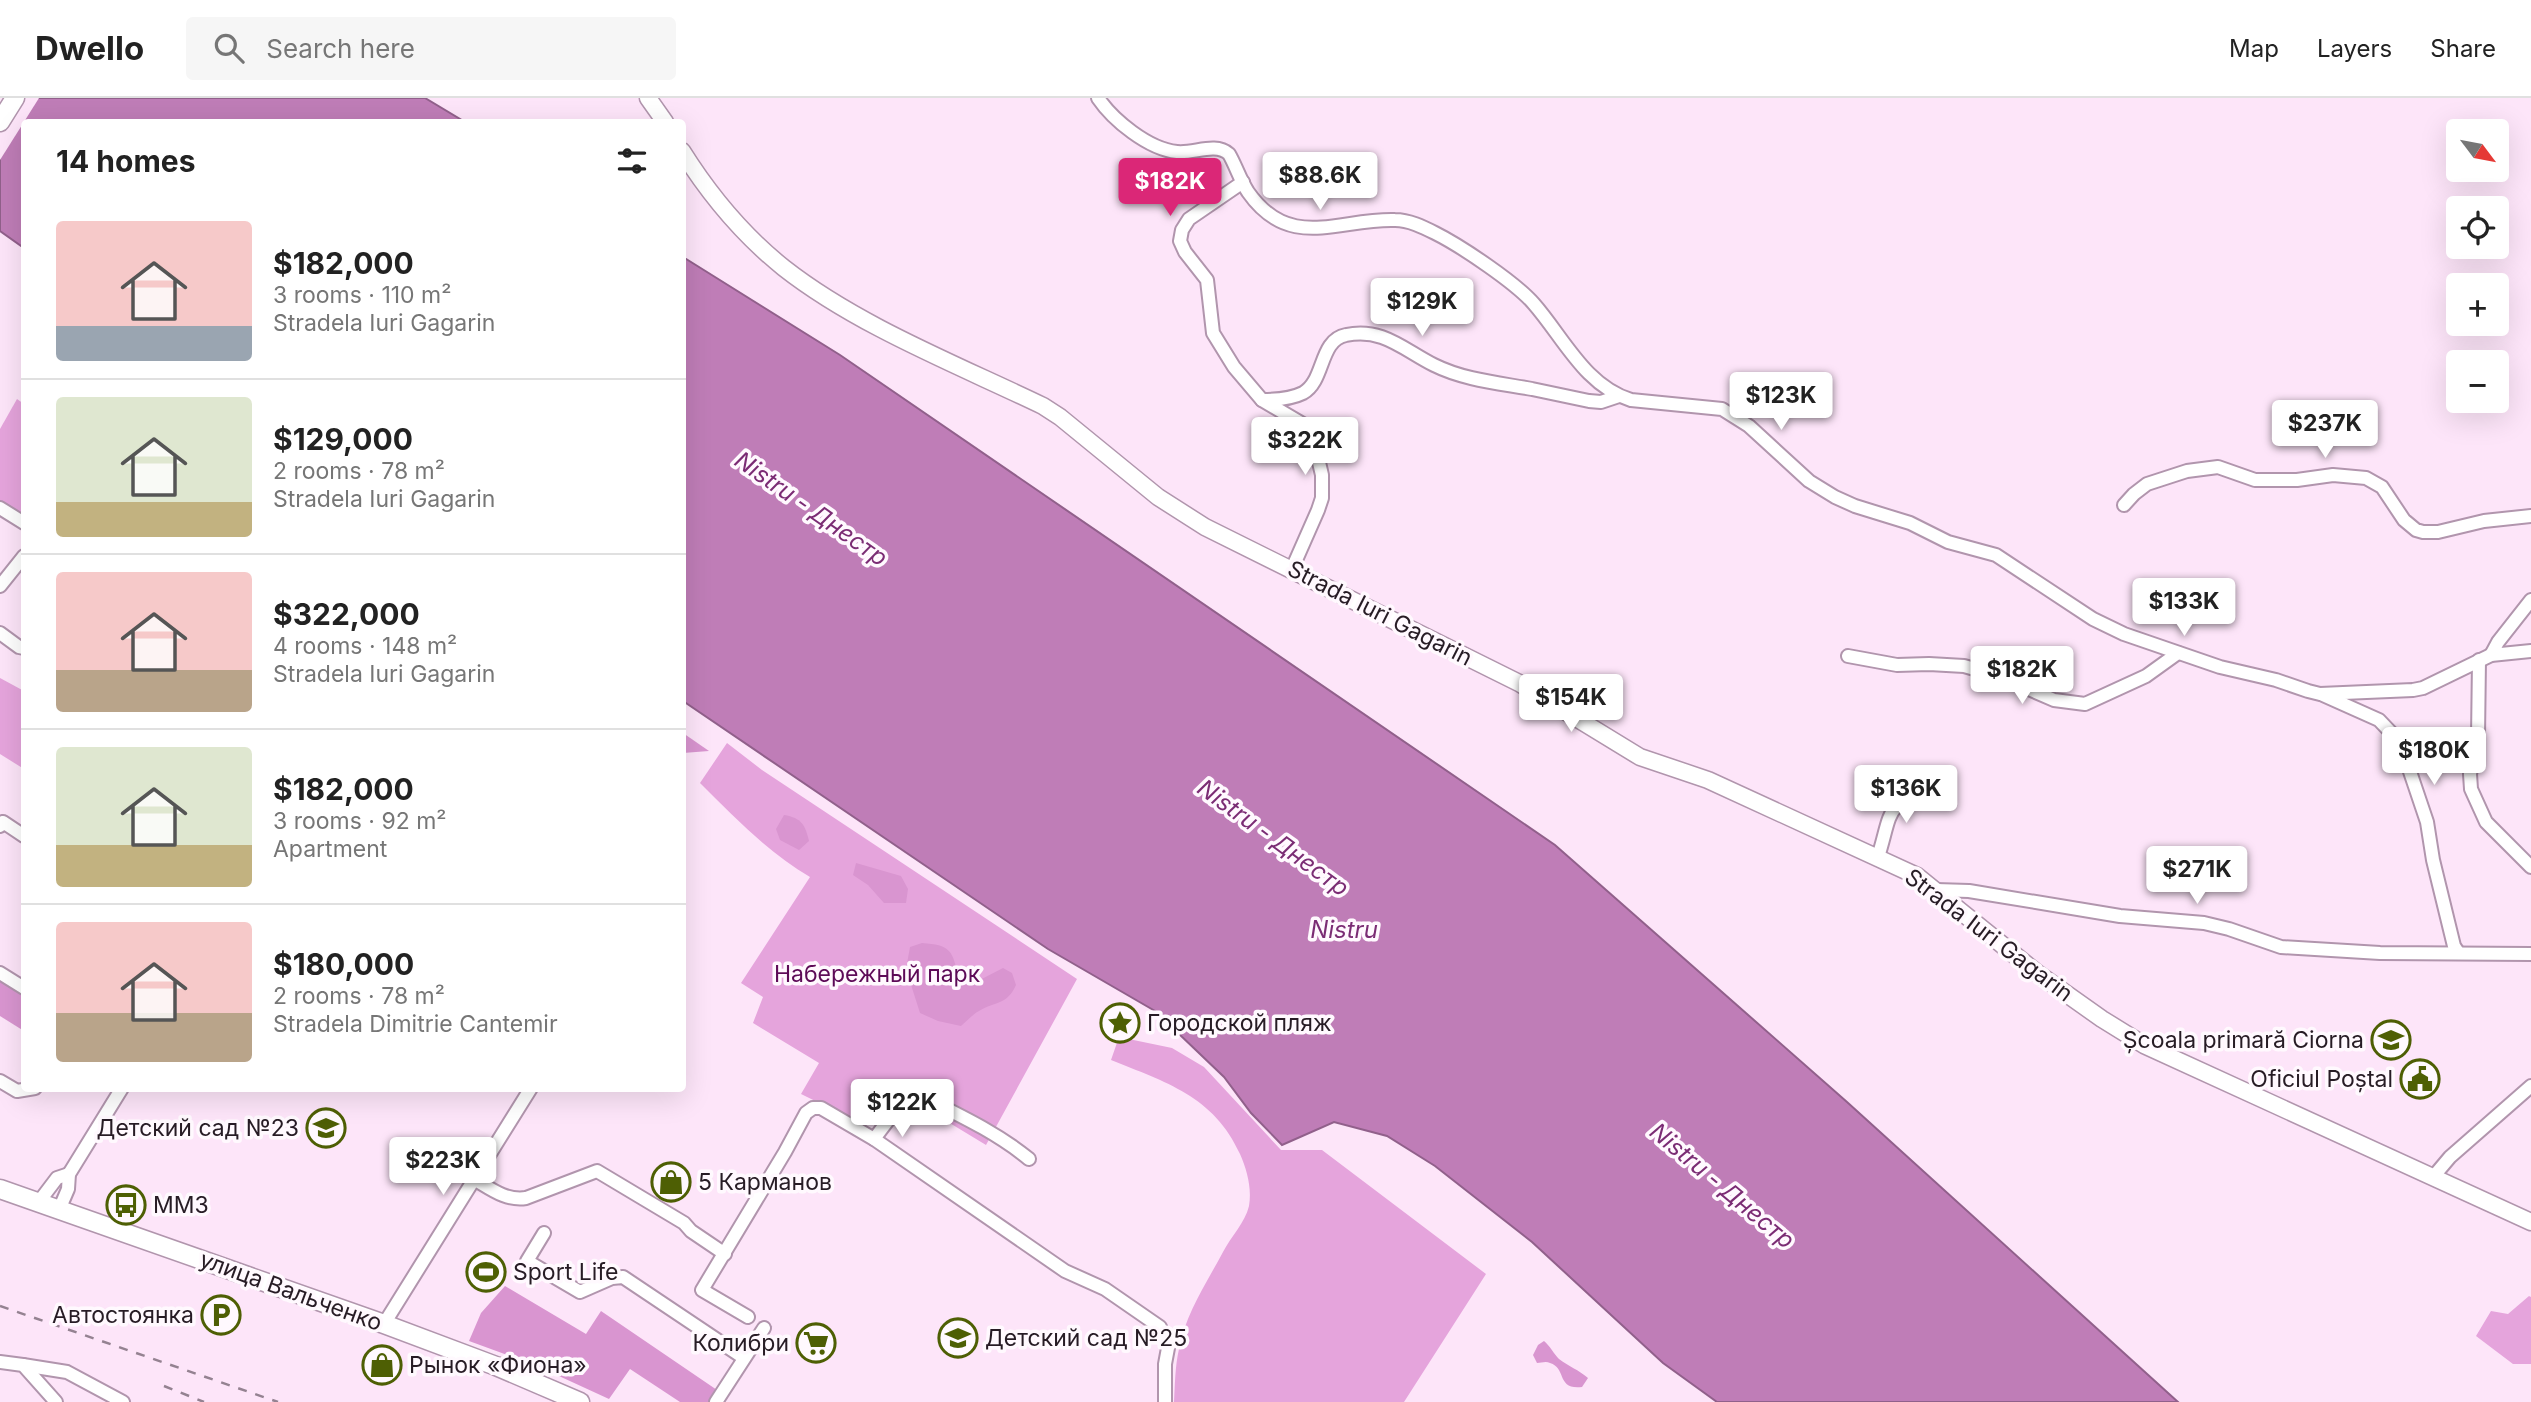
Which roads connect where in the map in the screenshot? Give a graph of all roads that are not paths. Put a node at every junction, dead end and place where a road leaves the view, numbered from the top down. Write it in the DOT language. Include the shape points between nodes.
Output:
graph roads {
  1 [pos="15,98"];
  2 [pos="648,98"];
  3 [pos="1098,98"];
  4 [pos="663,119"];
  5 [pos="0,122"];
  6 [pos="686,157"];
  7 [pos="1242,182"];
  8 [pos="1619,396"];
  9 [pos="1262,400"];
  10 [pos="2124,505"];
  11 [pos="0,508"];
  12 [pos="2531,516"];
  13 [pos="21,521"];
  14 [pos="21,560"];
  15 [pos="1292,569"];
  16 [pos="0,586"];
  17 [pos="2531,600"];
  18 [pos="0,633"];
  19 [pos="21,647"];
  20 [pos="2531,651"];
  21 [pos="2178,653"];
  22 [pos="1847,656"];
  23 [pos="2485,658"];
  24 [pos="2320,694"];
  25 [pos="1933,792"];
  26 [pos="0,826"];
  27 [pos="21,834"];
  28 [pos="1878,857"];
  29 [pos="2531,867"];
  30 [pos="1936,890"];
  31 [pos="2458,952"];
  32 [pos="2531,954"];
  33 [pos="0,974"];
  34 [pos="21,986"];
  35 [pos="0,1081"];
  36 [pos="2531,1086"];
  37 [pos="21,1090"];
  38 [pos="120,1092"];
  39 [pos="528,1092"];
  40 [pos="874,1139"];
  41 [pos="1029,1159"];
  42 [pos="69,1174"];
  43 [pos="2434,1176"];
  44 [pos="474,1179"];
  45 [pos="0,1189"];
  46 [pos="38,1203"];
  47 [pos="59,1210"];
  48 [pos="2531,1222"];
  49 [pos="544,1233"];
  50 [pos="725,1254"];
  51 [pos="748,1317"];
  52 [pos="384,1324"];
  53 [pos="764,1328"];
  54 [pos="744,1358"];
  55 [pos="0,1362"];
  56 [pos="23,1365"];
  57 [pos="56,1402"];
  58 [pos="122,1402"];
  59 [pos="580,1402"];
  60 [pos="716,1402"];
  61 [pos="1165,1402"];
  1 -- 5 [label="main road"];
  2 -- 4 [label="main road"];
  3 -- 7 [label="street" via="1113,118 1168,150 1224,149"];
  6 -- 15 [label="main road, Strada Iuri Gagarin" via="734,219 807,284 871,323 1043,406 1172,507"];
  7 -- 8 [label="street" via="1265,210 1295,226 1316,229 1397,220 1437,234 1525,295 1577,360"];
  7 -- 9 [label="street" via="1189,219 1180,242 1207,280 1213,333"];
  8 -- 9 [label="street" via="1589,401 1472,378 1442,369 1386,337 1347,334 1332,343 1315,380 1304,392"];
  8 -- 21 [label="street" via="1722,409 1821,490 1948,541 1996,555 2093,619"];
  9 -- 15 [label="street" via="1309,429 1322,475 1318,510"];
  10 -- 12 [label="street" via="2147,484 2218,467 2255,480 2333,475 2366,478 2382,487 2404,520 2423,532"];
  11 -- 13 [label="street"];
  14 -- 16 [label="street"];
  15 -- 28 [label="main road, Strada Iuri Gagarin" via="1519,683 1633,753 1708,780"];
  17 -- 23 [label="street"];
  18 -- 19 [label="street"];
  20 -- 23 [label="street"];
  21 -- 22 [label="street" via="2146,676 2085,704 2054,700 1964,666 1896,666"];
  21 -- 24 [label="street"];
  23 -- 24 [label="street" via="2423,688"];
  23 -- 29 [label="street" via="2469,782 2486,822"];
  24 -- 31 [label="street" via="2379,720 2400,742 2422,801"];
  25 -- 28 [label="street" via="1908,797 1895,806"];
  26 -- 27 [label="street" via="3,822"];
  28 -- 30 [label="main road, Strada Iuri Gagarin"];
  30 -- 31 [label="street" via="2204,923 2281,947"];
  30 -- 43 [label="main road, Strada Iuri Gagarin" via="2038,973 2133,1038"];
  31 -- 32 [label="street"];
  33 -- 34 [label="street"];
  35 -- 37 [label="street"];
  36 -- 43 [label="street"];
  38 -- 42 [label="street"];
  39 -- 44 [label="street"];
  40 -- 41 [label="street" via="902,1102 921,1096 982,1126"];
  40 -- 50 [label="street" via="821,1108 806,1113"];
  40 -- 61 [label="street" via="1065,1271 1105,1289 1160,1327 1168,1348"];
  42 -- 46 [label="street" via="57,1178"];
  42 -- 47 [label="street"];
  43 -- 48 [label="main road, Strada Iuri Gagarin"];
  44 -- 50 [label="street" via="515,1200 597,1171 684,1223"];
  44 -- 52 [label="street"];
  45 -- 46 [label="main road, улица Вальченко"];
  46 -- 47 [label="main road, улица Вальченко"];
  47 -- 52 [label="main road, улица Вальченко"];
  49 -- 54 [label="street" via="527,1261 580,1292 623,1277"];
  50 -- 51 [label="street" via="702,1290"];
  52 -- 59 [label="main road, улица Вальченко"];
  53 -- 54 [label="street"];
  54 -- 60 [label="street"];
  55 -- 56 [label="street"];
  56 -- 57 [label="street"];
  56 -- 58 [label="street" via="67,1372"];
}
